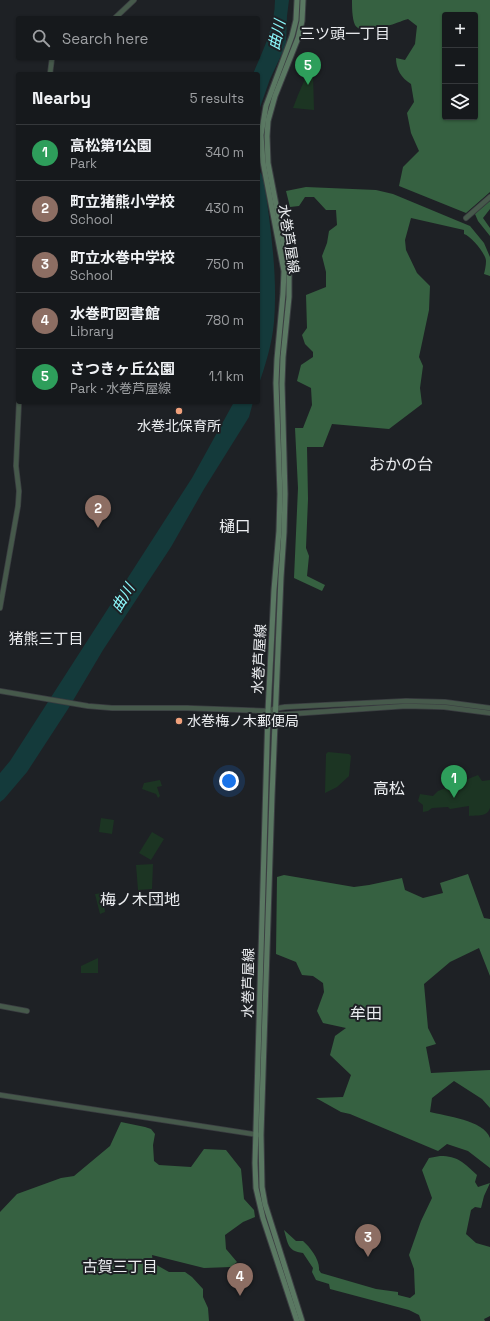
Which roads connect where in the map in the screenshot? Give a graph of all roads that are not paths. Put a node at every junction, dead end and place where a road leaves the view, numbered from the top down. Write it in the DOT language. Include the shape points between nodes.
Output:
graph roads {
  1 [pos="297,0"];
  2 [pos="304,0"];
  3 [pos="132,1"];
  4 [pos="117,16"];
  5 [pos="52,60"];
  6 [pos="50,72"];
  7 [pos="490,197"];
  8 [pos="466,218"];
  9 [pos="19,404"];
  10 [pos="0,608"];
  11 [pos="0,691"];
  12 [pos="276,708"];
  13 [pos="490,708"];
  14 [pos="268,711"];
  15 [pos="490,713"];
  16 [pos="275,714"];
  17 [pos="0,1006"];
  18 [pos="27,1010"];
  19 [pos="0,1095"];
  20 [pos="259,1135"];
  21 [pos="298,1321"];
  1 -- 14 [label="main road, 水巻芦屋線" via="292,36 266,106 261,135 263,162 284,271 276,383 279,531"];
  2 -- 12 [label="main road, 水巻芦屋線" via="298,38 275,96 267,136 268,163 289,272 282,384 285,494"];
  3 -- 4 [label="street"];
  5 -- 6 [label="street"];
  7 -- 8 [label="street"];
  9 -- 10 [label="street" via="16,466 18,506"];
  11 -- 14 [label="street" via="112,708"];
  12 -- 13 [label="street" via="406,701 445,702"];
  12 -- 14 [label="street"];
  12 -- 16 [label="main road, 水巻芦屋線"];
  14 -- 16 [label="street"];
  14 -- 20 [label="main road, 水巻芦屋線"];
  15 -- 16 [label="street" via="444,707 406,706"];
  16 -- 20 [label="main road, 水巻芦屋線"];
  17 -- 18 [label="street"];
  19 -- 20 [label="street"];
  20 -- 21 [label="main road, 水巻芦屋線" via="256,1188 283,1281"];
}
